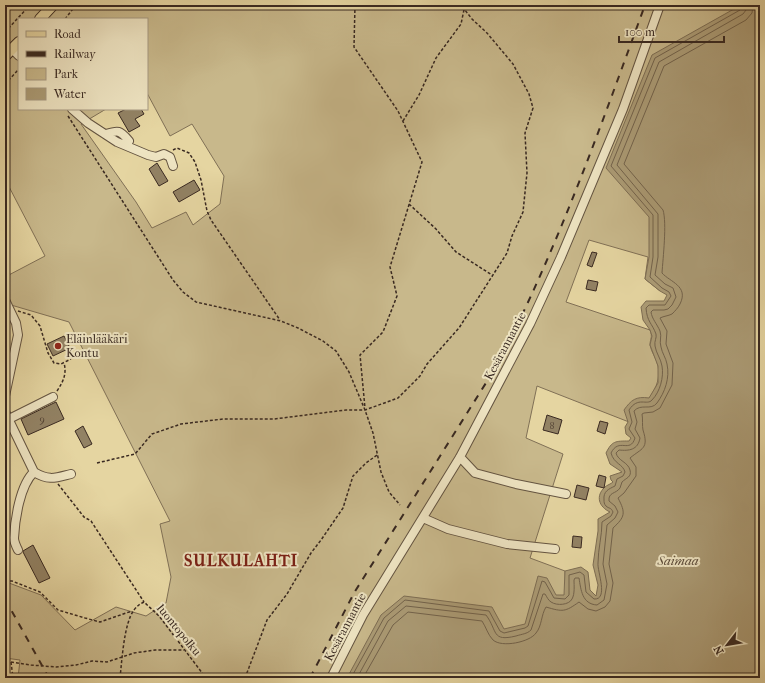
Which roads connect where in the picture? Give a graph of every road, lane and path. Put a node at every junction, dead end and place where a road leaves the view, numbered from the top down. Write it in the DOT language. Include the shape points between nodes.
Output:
graph roads {
  1 [pos="30,5"];
  2 [pos="53,5"];
  3 [pos="76,5"];
  4 [pos="355,5"];
  5 [pos="461,5"];
  6 [pos="465,5"];
  7 [pos="660,5"];
  8 [pos="464,10"];
  9 [pos="41,18"];
  10 [pos="66,18"];
  11 [pos="5,32"];
  12 [pos="18,70"];
  13 [pos="5,84"];
  14 [pos="69,112"];
  15 [pos="403,121"];
  16 [pos="164,154"];
  17 [pos="173,166"];
  18 [pos="410,204"];
  19 [pos="493,276"];
  20 [pos="7,304"];
  21 [pos="281,321"];
  22 [pos="71,359"];
  23 [pos="64,362"];
  24 [pos="5,396"];
  25 [pos="53,397"];
  26 [pos="365,410"];
  27 [pos="7,415"];
  28 [pos="377,455"];
  29 [pos="460,457"];
  30 [pos="97,463"];
  31 [pos="34,472"];
  32 [pos="71,474"];
  33 [pos="53,478"];
  34 [pos="566,494"];
  35 [pos="400,505"];
  36 [pos="423,518"];
  37 [pos="555,549"];
  38 [pos="18,550"];
  39 [pos="5,581"];
  40 [pos="144,602"];
  41 [pos="133,611"];
  42 [pos="184,650"];
  43 [pos="5,654"];
  44 [pos="122,658"];
  45 [pos="11,662"];
  46 [pos="13,678"];
  47 [pos="120,678"];
  48 [pos="206,678"];
  49 [pos="245,678"];
  50 [pos="331,678"];
  1 -- 11 [label="path"];
  2 -- 9 [label="main road"];
  3 -- 10 [label="path"];
  4 -- 15 [label="path" via="354,47"];
  5 -- 8 [label="path"];
  6 -- 8 [label="path"];
  7 -- 29 [label="street, Kesärannantie" via="623,109 561,257 530,324"];
  8 -- 15 [label="path" via="461,24 436,58"];
  8 -- 19 [label="path" via="513,64 530,94 533,108 525,133 527,173 523,212 507,253"];
  12 -- 13 [label="path"];
  14 -- 16 [label="street" via="117,142 148,155 156,157"];
  14 -- 21 [label="path" via="173,280 183,292 196,302"];
  15 -- 18 [label="path" via="422,162"];
  16 -- 17 [label="street" via="170,157"];
  16 -- 21 [label="path" via="177,148 189,153 201,180 210,220"];
  18 -- 19 [label="path" via="456,252"];
  18 -- 26 [label="path" via="390,267 397,296 383,332 360,355"];
  19 -- 26 [label="path" via="459,328 427,364 420,376 398,398"];
  20 -- 23 [label="path" via="31,315 40,326 48,353 54,363"];
  20 -- 24 [label="street" via="16,323 18,335"];
  21 -- 26 [label="path" via="323,341 336,351 349,372"];
  22 -- 23 [label="path"];
  23 -- 25 [label="path" via="66,371"];
  25 -- 27 [label="street"];
  26 -- 28 [label="path"];
  26 -- 30 [label="path" via="288,418 223,419 182,424 152,434 135,454"];
  27 -- 31 [label="street"];
  28 -- 35 [label="path" via="389,492"];
  28 -- 49 [label="path" via="353,476 343,508 267,620"];
  29 -- 34 [label="street" via="475,473"];
  29 -- 36 [label="street, Kesärannantie"];
  31 -- 33 [label="street" via="42,477"];
  31 -- 38 [label="street" via="29,477 18,506 14,540"];
  32 -- 33 [label="street"];
  33 -- 40 [label="path" via="84,517 92,521"];
  36 -- 37 [label="street" via="448,529 507,544"];
  36 -- 50 [label="street, Kesärannantie" via="363,614"];
  39 -- 41 [label="path" via="12,581 40,592 58,610 100,622"];
  40 -- 41 [label="path, luontopolku"];
  40 -- 42 [label="path, luontopolku" via="159,616"];
  41 -- 44 [label="path"];
  42 -- 44 [label="path" via="155,650"];
  42 -- 48 [label="path, luontopolku"];
  43 -- 45 [label="path"];
  44 -- 45 [label="path" via="56,667"];
  44 -- 47 [label="path"];
  45 -- 46 [label="path"];
}
